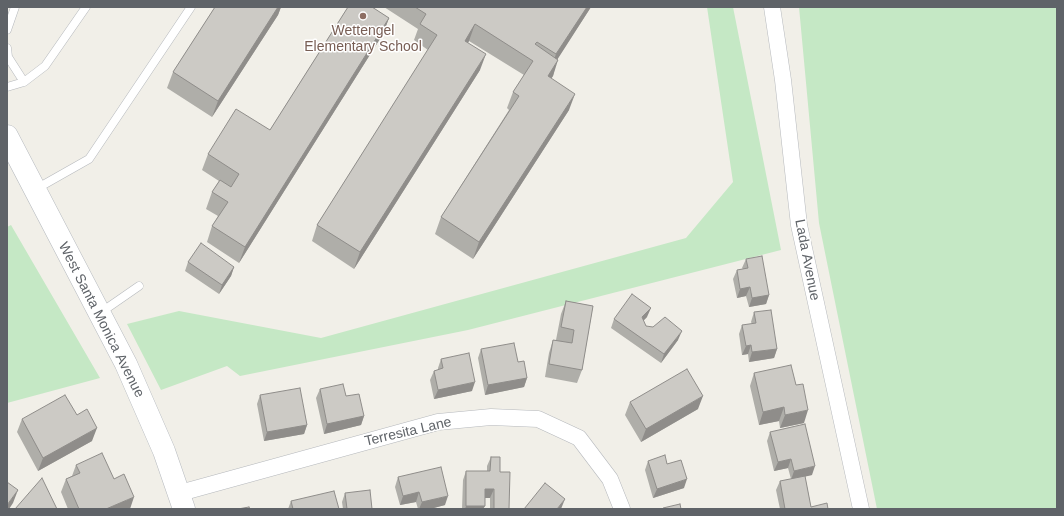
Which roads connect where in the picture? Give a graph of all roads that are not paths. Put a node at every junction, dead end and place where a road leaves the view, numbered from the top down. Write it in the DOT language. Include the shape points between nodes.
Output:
graph roads {
  1 [pos="15,7"];
  2 [pos="86,7"];
  3 [pos="191,7"];
  4 [pos="772,7"];
  5 [pos="7,30"];
  6 [pos="7,48"];
  7 [pos="24,82"];
  8 [pos="7,87"];
  9 [pos="7,136"];
  10 [pos="35,190"];
  11 [pos="139,286"];
  12 [pos="100,313"];
  13 [pos="182,501"];
  14 [pos="622,509"];
  15 [pos="860,509"];
  1 -- 5 [label="lane"];
  2 -- 7 [label="lane" via="45,66"];
  3 -- 10 [label="lane" via="89,159"];
  4 -- 15 [label="street, Lada Avenue" via="799,225"];
  6 -- 7 [label="lane" via="8,57"];
  7 -- 8 [label="lane"];
  9 -- 10 [label="main road, West Santa Monica Avenue"];
  10 -- 12 [label="main road, West Santa Monica Avenue"];
  11 -- 12 [label="lane"];
  12 -- 13 [label="main road, West Santa Monica Avenue" via="146,408"];
  13 -- 14 [label="street, Terresita Lane" via="438,422 491,417 538,419 579,438 610,479"];
}
